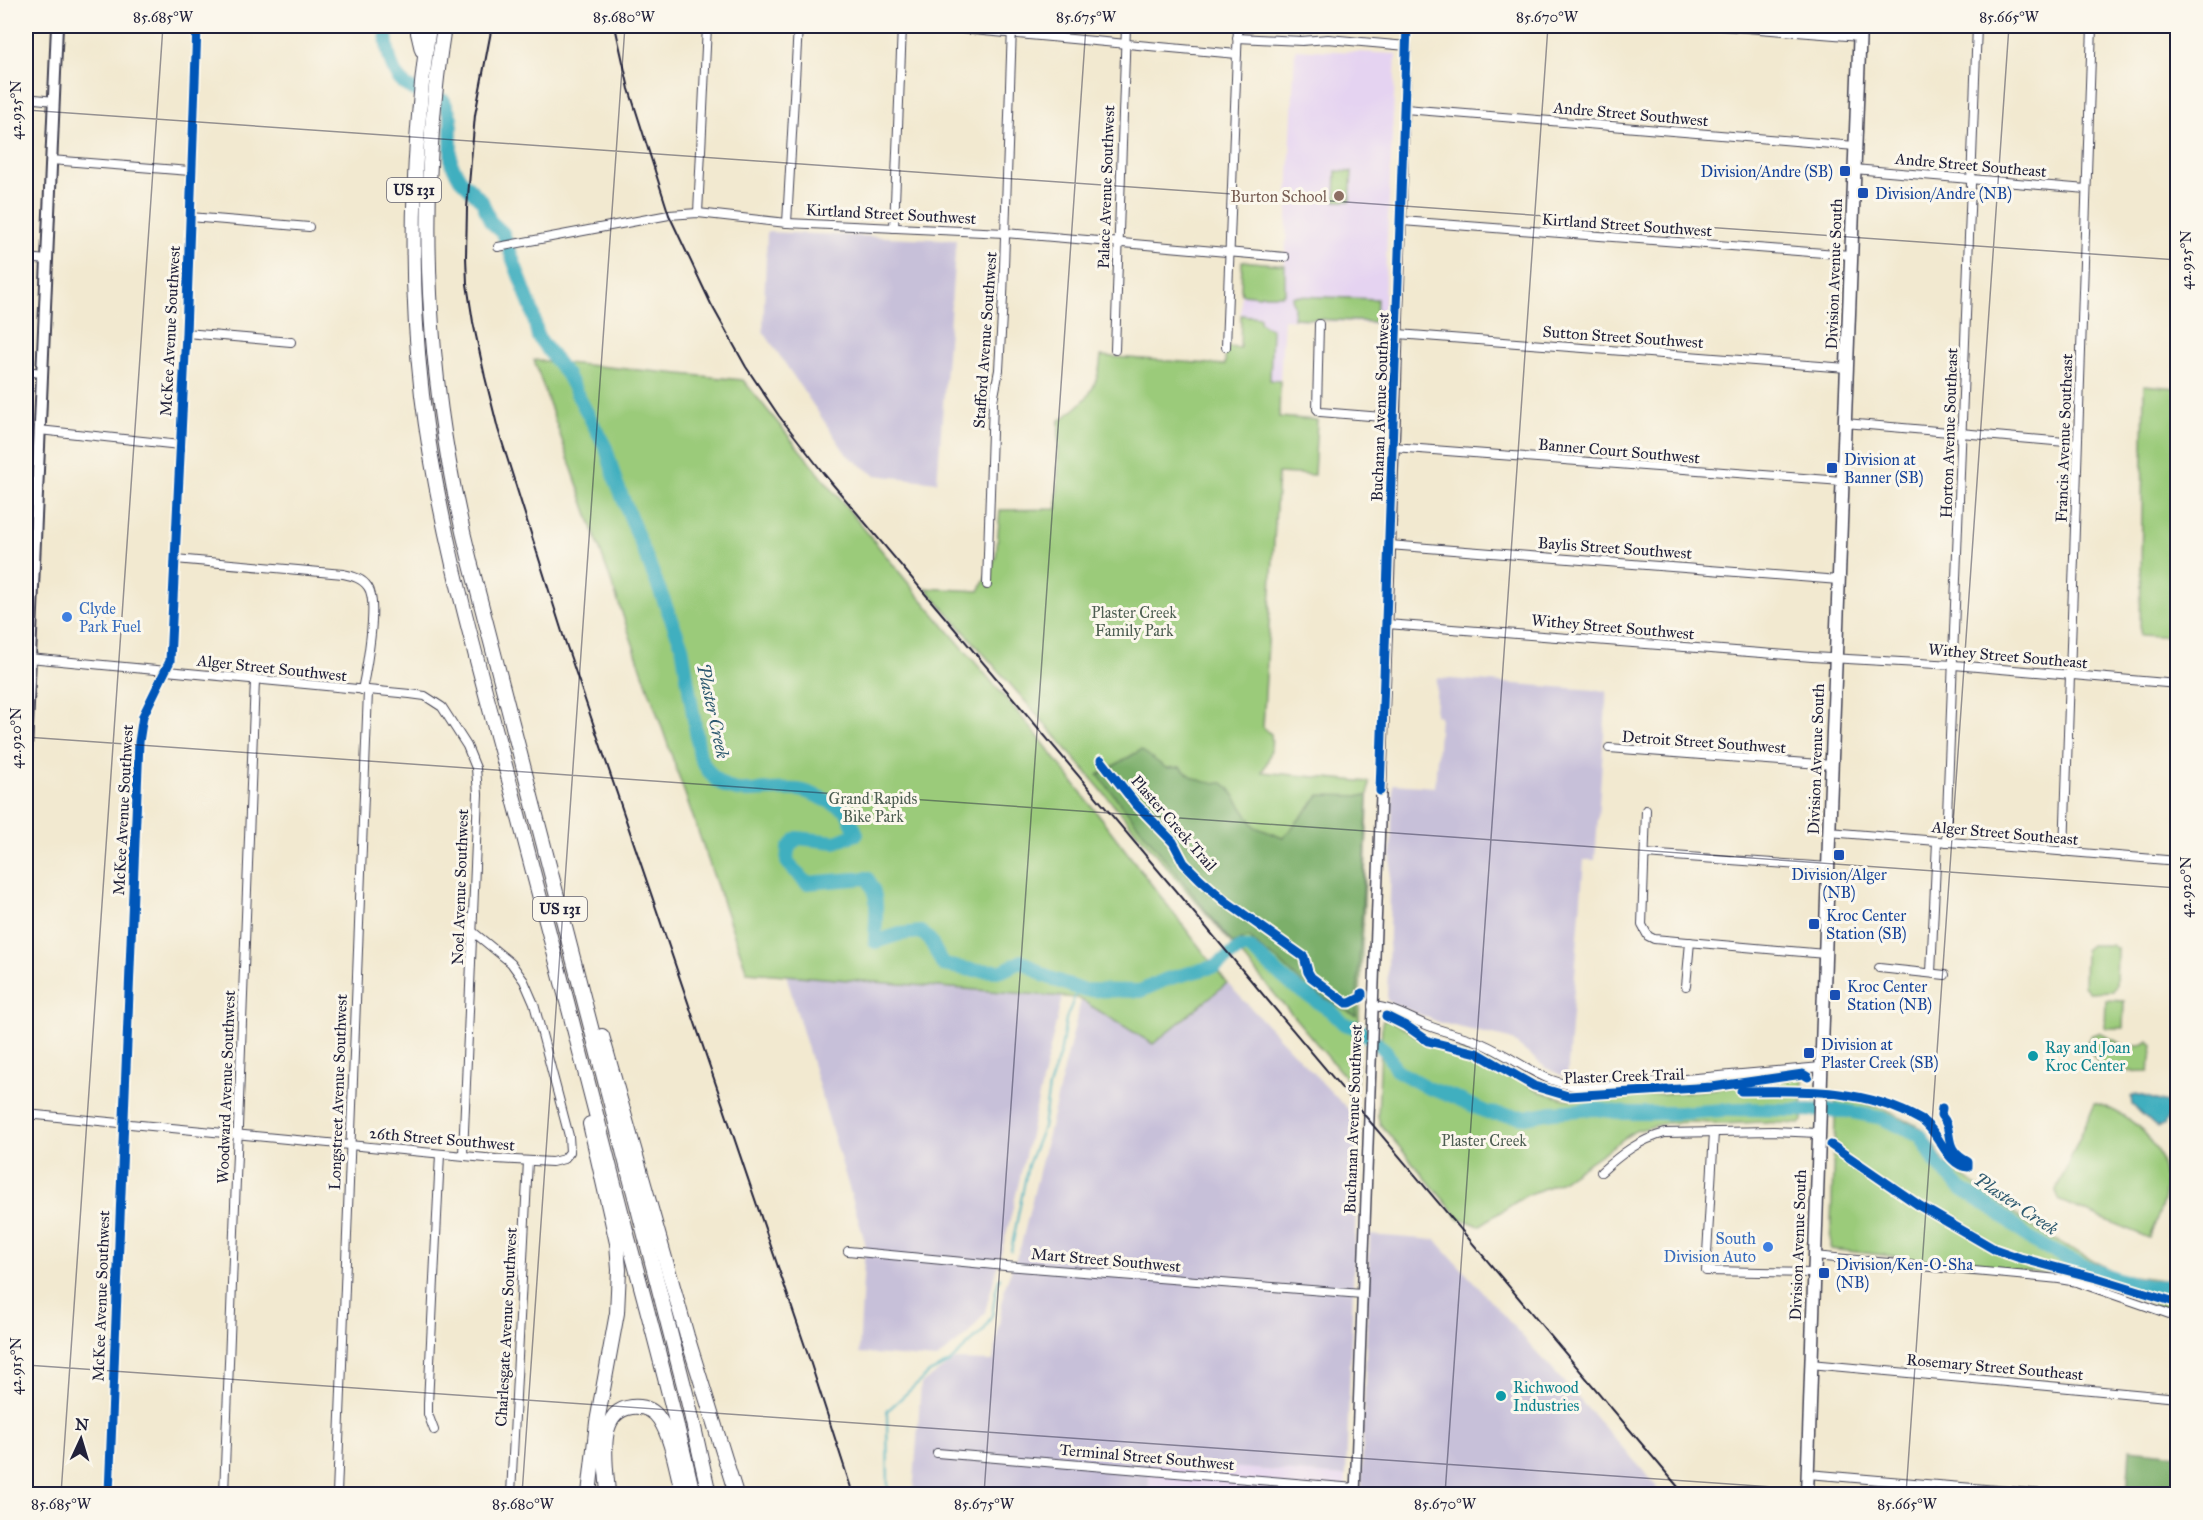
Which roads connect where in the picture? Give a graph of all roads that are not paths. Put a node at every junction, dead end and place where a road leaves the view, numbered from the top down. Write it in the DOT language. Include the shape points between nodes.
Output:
graph roads {
  1 [pos="57,26"];
  2 [pos="197,26"];
  3 [pos="418,26"];
  4 [pos="429,26"];
  5 [pos="444,26"];
  6 [pos="452,26"];
  7 [pos="707,26"];
  8 [pos="798,26"];
  9 [pos="902,26"];
  10 [pos="928,26"];
  11 [pos="1126,26"];
  12 [pos="1238,26"];
  13 [pos="1407,26"];
  14 [pos="1721,26"];
  15 [pos="1977,26"];
  16 [pos="2092,26"];
  17 [pos="1012,30"];
  18 [pos="1860,31"];
  19 [pos="1238,38"];
  20 [pos="1125,44"];
  21 [pos="1407,46"];
  22 [pos="1237,54"];
  23 [pos="424,60"];
  24 [pos="437,72"];
  25 [pos="26,98"];
  26 [pos="54,101"];
  27 [pos="1405,109"];
  28 [pos="1855,146"];
  29 [pos="51,160"];
  30 [pos="1854,169"];
  31 [pos="190,171"];
  32 [pos="1970,178"];
  33 [pos="2086,189"];
  34 [pos="698,213"];
  35 [pos="190,217"];
  36 [pos="1402,221"];
  37 [pos="787,223"];
  38 [pos="309,227"];
  39 [pos="894,228"];
  40 [pos="1005,233"];
  41 [pos="1118,242"];
  42 [pos="498,247"];
  43 [pos="1231,253"];
  44 [pos="1850,255"];
  45 [pos="1285,257"];
  46 [pos="26,258"];
  47 [pos="46,260"];
  48 [pos="1319,324"];
  49 [pos="186,333"];
  50 [pos="1398,334"];
  51 [pos="291,342"];
  52 [pos="1226,347"];
  53 [pos="1115,350"];
  54 [pos="1846,368"];
  55 [pos="26,371"];
  56 [pos="41,373"];
  57 [pos="1395,418"];
  58 [pos="1845,423"];
  59 [pos="39,430"];
  60 [pos="1963,433"];
  61 [pos="2077,443"];
  62 [pos="180,445"];
  63 [pos="1393,447"];
  64 [pos="1842,482"];
  65 [pos="26,485"];
  66 [pos="38,486"];
  67 [pos="1389,545"];
  68 [pos="175,559"];
  69 [pos="1839,580"];
  70 [pos="987,585"];
  71 [pos="29,599"];
  72 [pos="1387,624"];
  73 [pos="1836,657"];
  74 [pos="29,658"];
  75 [pos="1954,665"];
  76 [pos="166,670"];
  77 [pos="2070,674"];
  78 [pos="255,680"];
  79 [pos="2178,684"];
  80 [pos="365,690"];
  81 [pos="26,714"];
  82 [pos="1609,748"];
  83 [pos="26,751"];
  84 [pos="1832,765"];
  85 [pos="1646,810"];
  86 [pos="1829,832"];
  87 [pos="1937,841"];
  88 [pos="1946,842"];
  89 [pos="2064,852"];
  90 [pos="1645,854"];
  91 [pos="2178,861"];
  92 [pos="1828,867"];
  93 [pos="472,931"];
  94 [pos="1690,942"];
  95 [pos="569,945"];
  96 [pos="1825,954"];
  97 [pos="1879,968"];
  98 [pos="1931,973"];
  99 [pos="560,975"];
  100 [pos="1945,975"];
  101 [pos="1686,986"];
  102 [pos="1372,1006"];
  103 [pos="1820,1073"];
  104 [pos="26,1114"];
  105 [pos="123,1125"];
  106 [pos="1818,1127"];
  107 [pos="1714,1132"];
  108 [pos="237,1134"];
  109 [pos="349,1144"];
  110 [pos="440,1154"];
  111 [pos="463,1155"];
  112 [pos="528,1161"];
  113 [pos="1601,1172"];
  114 [pos="848,1251"];
  115 [pos="1814,1256"];
  116 [pos="1814,1273"];
  117 [pos="1362,1294"];
  118 [pos="2178,1317"];
  119 [pos="1810,1364"];
  120 [pos="2178,1398"];
  121 [pos="434,1430"];
  122 [pos="937,1453"];
  123 [pos="1808,1474"];
  124 [pos="1355,1491"];
  125 [pos="109,1494"];
  126 [pos="224,1494"];
  127 [pos="337,1494"];
  128 [pos="511,1494"];
  129 [pos="589,1494"];
  130 [pos="608,1494"];
  131 [pos="683,1494"];
  132 [pos="693,1494"];
  133 [pos="710,1494"];
  134 [pos="736,1494"];
  135 [pos="1807,1494"];
  136 [pos="2044,1494"];
  1 -- 26 [label="main road"];
  2 -- 31 [label="street, McKee Avenue Southwest"];
  3 -- 23 [label="highway"];
  4 -- 23 [label="highway, US 131"];
  5 -- 24 [label="highway, US 131"];
  6 -- 24 [label="highway"];
  7 -- 34 [label="street"];
  8 -- 37 [label="street"];
  9 -- 39 [label="street"];
  10 -- 17 [label="street"];
  11 -- 20 [label="street, Palace Avenue Southwest"];
  12 -- 19 [label="street"];
  13 -- 21 [label="street, Buchanan Avenue Southwest"];
  14 -- 18 [label="street"];
  15 -- 32 [label="street, Horton Avenue Southeast"];
  16 -- 33 [label="street, Francis Avenue Southeast"];
  17 -- 20 [label="street"];
  17 -- 40 [label="street, Stafford Avenue Southwest"];
  18 -- 28 [label="main road, Division Avenue South"];
  19 -- 21 [label="street" via="1328,39"];
  19 -- 22 [label="street"];
  20 -- 22 [label="street"];
  20 -- 41 [label="street, Palace Avenue Southwest"];
  21 -- 27 [label="street, Buchanan Avenue Southwest"];
  22 -- 43 [label="street"];
  23 -- 99 [label="highway, US 131" via="414,178 416,319 422,395 448,542"];
  24 -- 95 [label="highway, US 131" via="428,196 431,319 438,392 455,500"];
  25 -- 26 [label="street"];
  26 -- 29 [label="main road"];
  27 -- 28 [label="street, Andre Street Southwest"];
  27 -- 36 [label="street, Buchanan Avenue Southwest"];
  28 -- 30 [label="main road, Division Avenue South"];
  29 -- 31 [label="street"];
  29 -- 47 [label="main road"];
  30 -- 32 [label="street, Andre Street Southeast"];
  30 -- 44 [label="main road, Division Avenue South"];
  31 -- 35 [label="street, McKee Avenue Southwest"];
  32 -- 33 [label="street, Andre Street Southeast"];
  32 -- 60 [label="street, Horton Avenue Southeast"];
  33 -- 61 [label="street, Francis Avenue Southeast"];
  34 -- 37 [label="street, Kirtland Street Southwest"];
  34 -- 42 [label="street, Kirtland Street Southwest"];
  35 -- 38 [label="street"];
  35 -- 49 [label="street, McKee Avenue Southwest"];
  36 -- 44 [label="street, Kirtland Street Southwest"];
  36 -- 50 [label="street, Buchanan Avenue Southwest"];
  37 -- 39 [label="street, Kirtland Street Southwest"];
  39 -- 40 [label="street, Kirtland Street Southwest"];
  40 -- 41 [label="street, Kirtland Street Southwest"];
  40 -- 70 [label="street, Stafford Avenue Southwest" via="999,370 993,401"];
  41 -- 43 [label="street, Kirtland Street Southwest"];
  41 -- 53 [label="street, Palace Avenue Southwest"];
  43 -- 45 [label="street, Kirtland Street Southwest"];
  43 -- 52 [label="street"];
  44 -- 54 [label="main road, Division Avenue South"];
  46 -- 47 [label="street"];
  47 -- 56 [label="main road"];
  48 -- 57 [label="street" via="1317,409"];
  49 -- 51 [label="street"];
  49 -- 62 [label="street, McKee Avenue Southwest"];
  50 -- 54 [label="street, Sutton Street Southwest"];
  50 -- 57 [label="street, Buchanan Avenue Southwest"];
  54 -- 58 [label="main road, Division Avenue South"];
  55 -- 56 [label="street"];
  56 -- 59 [label="main road"];
  57 -- 63 [label="street, Buchanan Avenue Southwest"];
  58 -- 60 [label="street"];
  58 -- 64 [label="main road, Division Avenue South"];
  59 -- 62 [label="street"];
  59 -- 66 [label="main road"];
  60 -- 61 [label="street"];
  60 -- 75 [label="street, Horton Avenue Southeast"];
  61 -- 77 [label="street, Francis Avenue Southeast"];
  62 -- 68 [label="street, McKee Avenue Southwest"];
  63 -- 64 [label="street, Banner Court Southwest"];
  63 -- 67 [label="street, Buchanan Avenue Southwest"];
  64 -- 69 [label="main road, Division Avenue South"];
  65 -- 66 [label="street"];
  66 -- 71 [label="main road"];
  67 -- 69 [label="street, Baylis Street Southwest"];
  67 -- 72 [label="street, Buchanan Avenue Southwest"];
  68 -- 76 [label="street, McKee Avenue Southwest" via="170,661"];
  68 -- 80 [label="street, Longstreet Avenue Southwest" via="322,572 361,580 371,596"];
  69 -- 73 [label="main road, Division Avenue South"];
  71 -- 74 [label="main road"];
  72 -- 73 [label="street, Withey Street Southwest"];
  72 -- 102 [label="street, Buchanan Avenue Southwest"];
  73 -- 75 [label="street, Withey Street Southeast"];
  73 -- 84 [label="main road, Division Avenue South"];
  74 -- 76 [label="street, Alger Street Southwest"];
  74 -- 81 [label="main road"];
  75 -- 77 [label="street, Withey Street Southeast"];
  75 -- 88 [label="street, Horton Avenue Southeast"];
  76 -- 78 [label="street, Alger Street Southwest"];
  76 -- 105 [label="street, McKee Avenue Southwest" via="140,727"];
  77 -- 79 [label="street, Withey Street Southeast"];
  77 -- 89 [label="street, Francis Avenue Southeast"];
  78 -- 80 [label="street, Alger Street Southwest"];
  78 -- 108 [label="street, Woodward Avenue Southwest"];
  80 -- 93 [label="street, Noel Avenue Southwest" via="434,700 442,706 467,746 476,768 478,794"];
  80 -- 109 [label="street, Longstreet Avenue Southwest"];
  81 -- 83 [label="main road"];
  82 -- 84 [label="street, Detroit Street Southwest"];
  84 -- 86 [label="main road, Division Avenue South"];
  85 -- 90 [label="street"];
  86 -- 87 [label="street, Alger Street Southeast"];
  86 -- 92 [label="main road, Division Avenue South"];
  87 -- 88 [label="street, Alger Street Southeast"];
  87 -- 98 [label="street"];
  88 -- 89 [label="street, Alger Street Southeast"];
  89 -- 91 [label="street, Alger Street Southeast"];
  90 -- 92 [label="street"];
  90 -- 94 [label="street" via="1645,933 1651,938"];
  92 -- 96 [label="main road, Division Avenue South"];
  93 -- 111 [label="street, Noel Avenue Southwest"];
  93 -- 112 [label="street, 26th Street Southwest" via="511,963 524,981 534,1004 569,1136 570,1152 564,1159"];
  94 -- 96 [label="street"];
  94 -- 101 [label="street"];
  95 -- 133 [label="highway, US 131"];
  95 -- 134 [label="highway" via="599,1024"];
  96 -- 103 [label="main road, Division Avenue South"];
  97 -- 98 [label="street"];
  98 -- 100 [label="street"];
  99 -- 129 [label="highway" via="620,1270"];
  99 -- 132 [label="highway, US 131"];
  102 -- 103 [label="street" via="1385,1007 1474,1040 1538,1075 1575,1086"];
  102 -- 117 [label="street, Buchanan Avenue Southwest"];
  103 -- 106 [label="main road, Division Avenue South"];
  104 -- 105 [label="street, 26th Street Southwest"];
  105 -- 108 [label="street, 26th Street Southwest"];
  105 -- 125 [label="street, McKee Avenue Southwest"];
  106 -- 107 [label="street"];
  106 -- 115 [label="main road, Division Avenue South"];
  107 -- 113 [label="street" via="1683,1131 1653,1136 1631,1147"];
  107 -- 116 [label="street" via="1706,1271"];
  108 -- 109 [label="street, 26th Street Southwest"];
  108 -- 126 [label="street, Woodward Avenue Southwest"];
  109 -- 110 [label="street, 26th Street Southwest"];
  109 -- 127 [label="street, Longstreet Avenue Southwest"];
  110 -- 111 [label="street, 26th Street Southwest"];
  110 -- 121 [label="street" via="428,1404"];
  111 -- 112 [label="street, 26th Street Southwest"];
  112 -- 128 [label="street, Charlesgate Avenue Southwest"];
  114 -- 117 [label="street, Mart Street Southwest"];
  115 -- 116 [label="main road, Division Avenue South"];
  115 -- 118 [label="street" via="2077,1282"];
  116 -- 119 [label="main road, Division Avenue South"];
  117 -- 124 [label="street, Buchanan Avenue Southwest"];
  119 -- 120 [label="street, Rosemary Street Southeast"];
  119 -- 123 [label="main road, Division Avenue South"];
  122 -- 124 [label="street, Terminal Street Southwest"];
  123 -- 135 [label="main road, Division Avenue South"];
  123 -- 136 [label="street"];
  130 -- 131 [label="highway" via="608,1427 616,1414 636,1407 651,1410 661,1421"];
}
